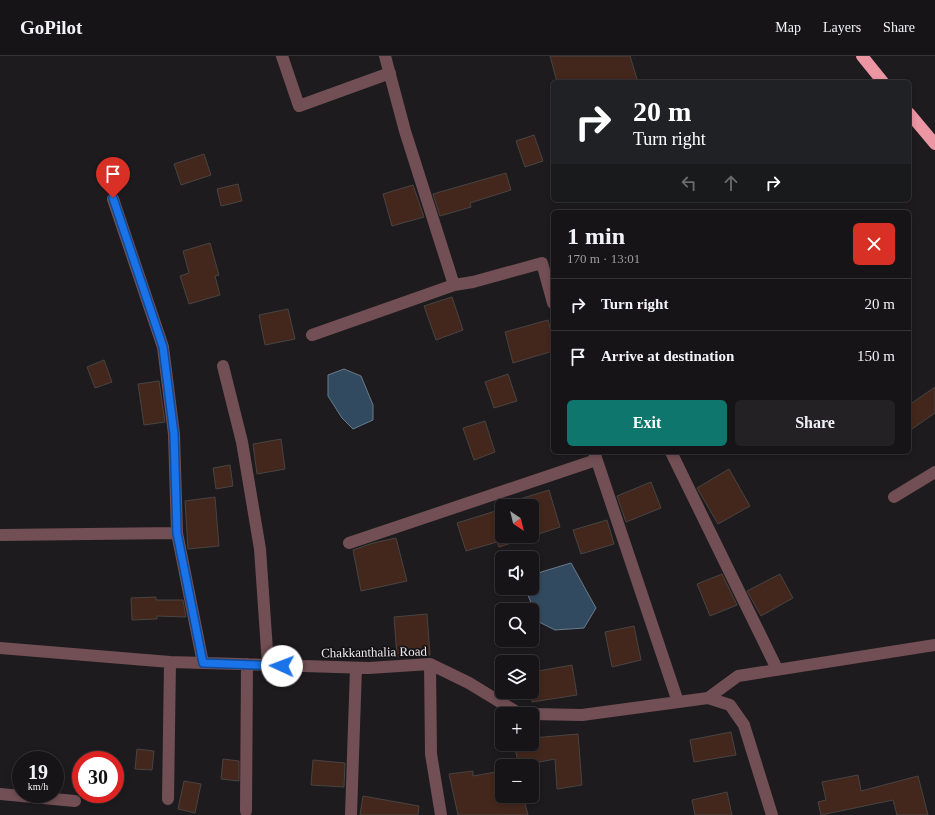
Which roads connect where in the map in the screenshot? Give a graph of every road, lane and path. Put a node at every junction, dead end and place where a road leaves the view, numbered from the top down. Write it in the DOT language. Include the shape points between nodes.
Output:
graph roads {
  1 [pos="282,56"];
  2 [pos="385,56"];
  3 [pos="862,56"];
  4 [pos="390,73"];
  5 [pos="881,80"];
  6 [pos="911,115"];
  7 [pos="935,144"];
  8 [pos="113,198"];
  9 [pos="454,285"];
  10 [pos="551,295"];
  11 [pos="312,335"];
  12 [pos="223,366"];
  13 [pos="672,454"];
  14 [pos="595,456"];
  15 [pos="935,472"];
  16 [pos="894,497"];
  17 [pos="177,533"];
  18 [pos="0,535"];
  19 [pos="349,543"];
  20 [pos="935,645"];
  21 [pos="0,648"];
  22 [pos="170,662"];
  23 [pos="203,663"];
  24 [pos="247,664"];
  25 [pos="430,664"];
  26 [pos="268,665"];
  27 [pos="356,668"];
  28 [pos="777,670"];
  29 [pos="708,698"];
  30 [pos="678,702"];
  31 [pos="508,707"];
  32 [pos="539,714"];
  33 [pos="0,794"];
  34 [pos="168,799"];
  35 [pos="72,802"];
  36 [pos="246,811"];
  37 [pos="351,815"];
  38 [pos="441,815"];
  39 [pos="772,815"];
  1 -- 4 [label="street" via="299,106"];
  2 -- 4 [label="street"];
  3 -- 5 [label="highway"];
  4 -- 9 [label="street"];
  6 -- 7 [label="highway"];
  8 -- 17 [label="street" via="163,347 174,434"];
  9 -- 10 [label="street" via="542,263"];
  9 -- 11 [label="street"];
  12 -- 26 [label="street" via="242,442 260,549"];
  13 -- 28 [label="street"];
  14 -- 19 [label="street"];
  14 -- 30 [label="street"];
  15 -- 16 [label="street"];
  17 -- 18 [label="street"];
  17 -- 23 [label="street"];
  20 -- 28 [label="street"];
  21 -- 22 [label="street, Chakkanthalia Road"];
  22 -- 23 [label="street, Chakkanthalia Road"];
  22 -- 34 [label="street"];
  23 -- 24 [label="street, Chakkanthalia Road"];
  24 -- 26 [label="street, Chakkanthalia Road"];
  24 -- 36 [label="street"];
  25 -- 27 [label="street, Chakkanthalia Road"];
  25 -- 31 [label="street, Chakkanthalia Road" via="469,683"];
  25 -- 38 [label="street" via="431,754"];
  26 -- 27 [label="street, Chakkanthalia Road"];
  27 -- 37 [label="street"];
  28 -- 29 [label="street" via="738,676"];
  29 -- 30 [label="street"];
  29 -- 39 [label="street" via="730,706 744,725"];
  30 -- 32 [label="street" via="582,715"];
  33 -- 35 [label="street"];
}
